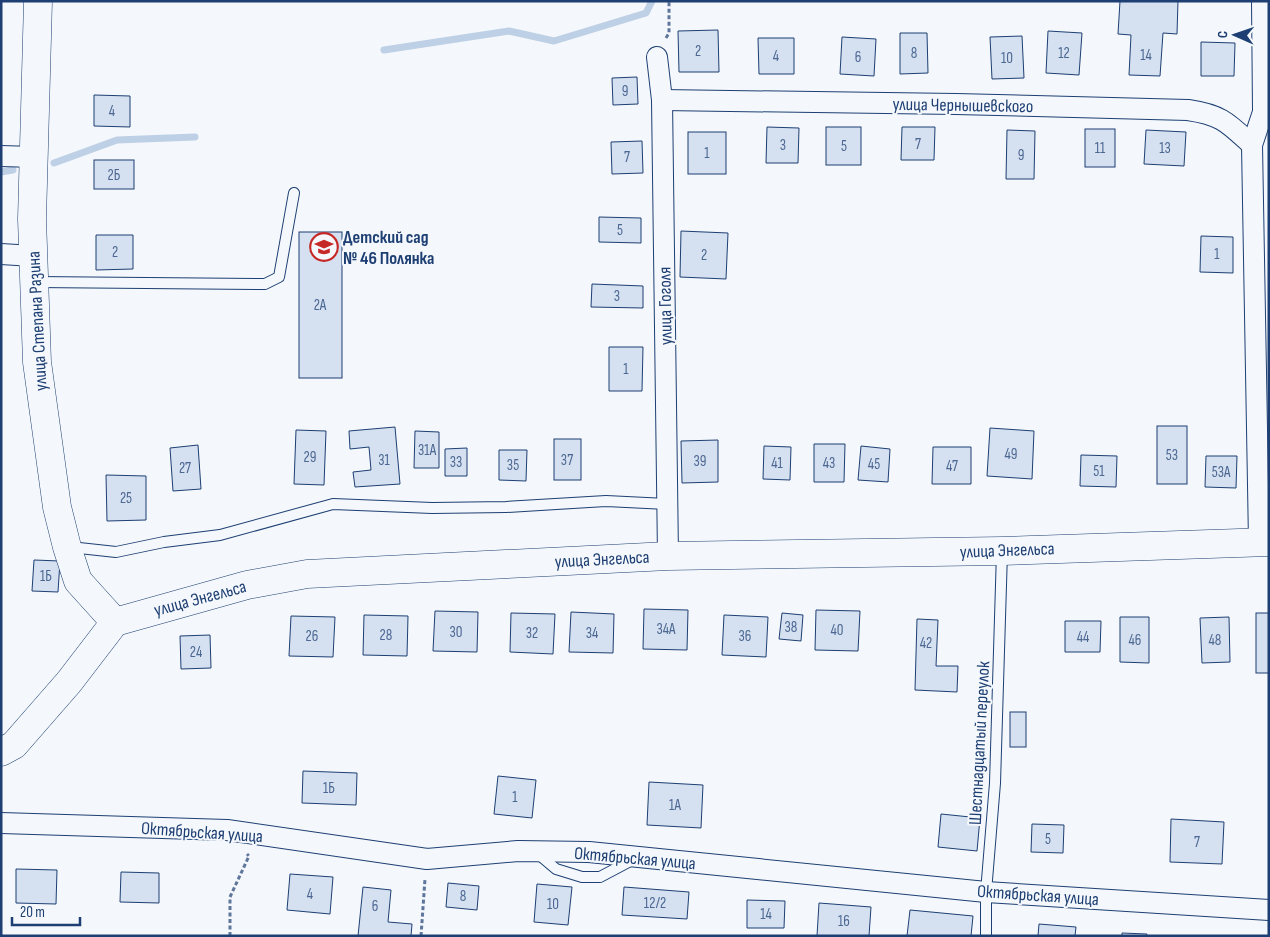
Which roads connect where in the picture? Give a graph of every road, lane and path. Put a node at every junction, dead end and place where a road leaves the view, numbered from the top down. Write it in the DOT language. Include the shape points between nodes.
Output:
graph roads {
  1 [pos="38,1"];
  2 [pos="669,1"];
  3 [pos="1262,1"];
  4 [pos="657,57"];
  5 [pos="662,100"];
  6 [pos="1252,144"];
  7 [pos="1,156"];
  8 [pos="34,157"];
  9 [pos="294,193"];
  10 [pos="1,254"];
  11 [pos="34,269"];
  12 [pos="666,504"];
  13 [pos="1264,542"];
  14 [pos="67,547"];
  15 [pos="1002,551"];
  16 [pos="668,556"];
  17 [pos="115,622"];
  18 [pos="1,752"];
  19 [pos="1,823"];
  20 [pos="227,830"];
  21 [pos="426,859"];
  22 [pos="986,892"];
  23 [pos="1269,910"];
  24 [pos="230,936"];
  25 [pos="421,936"];
  26 [pos="986,936"];
  1 -- 8 [label="street, улица Степана Разина"];
  2 -- 4 [label="path" via="668,33"];
  3 -- 6 [label="street" via="1263,112"];
  4 -- 5 [label="street, улица Гоголя"];
  5 -- 6 [label="street, улица Чернышевского" via="1188,110 1225,120"];
  5 -- 12 [label="street, улица Гоголя"];
  6 -- 13 [label="street"];
  7 -- 8 [label="street"];
  8 -- 11 [label="street, улица Степана Разина"];
  9 -- 11 [label="lane" via="279,277 265,284"];
  10 -- 11 [label="street"];
  11 -- 14 [label="street, улица Степана Разина" via="37,362 57,507"];
  12 -- 14 [label="lane" via="606,501 432,508 333,504 220,534 116,552"];
  12 -- 16 [label="street, улица Гоголя"];
  13 -- 15 [label="street, улица Энгельса"];
  14 -- 17 [label="street, улица Степана Разина" via="78,581"];
  15 -- 16 [label="street, улица Энгельса"];
  15 -- 22 [label="lane, Шестнадцатый переулок" via="995,783"];
  16 -- 17 [label="street, улица Энгельса" via="307,574 247,585"];
  17 -- 18 [label="street" via="69,682 14,744"];
  19 -- 20 [label="street, Октябрьская улица"];
  20 -- 21 [label="street, Октябрьская улица"];
  20 -- 24 [label="path" via="249,856 230,897"];
  21 -- 22 [label="street, Октябрьская улица" via="534,851 589,852"];
  21 -- 25 [label="path"];
  22 -- 23 [label="street, Октябрьская улица"];
  22 -- 26 [label="lane, Шестнадцатый переулок"];
}
